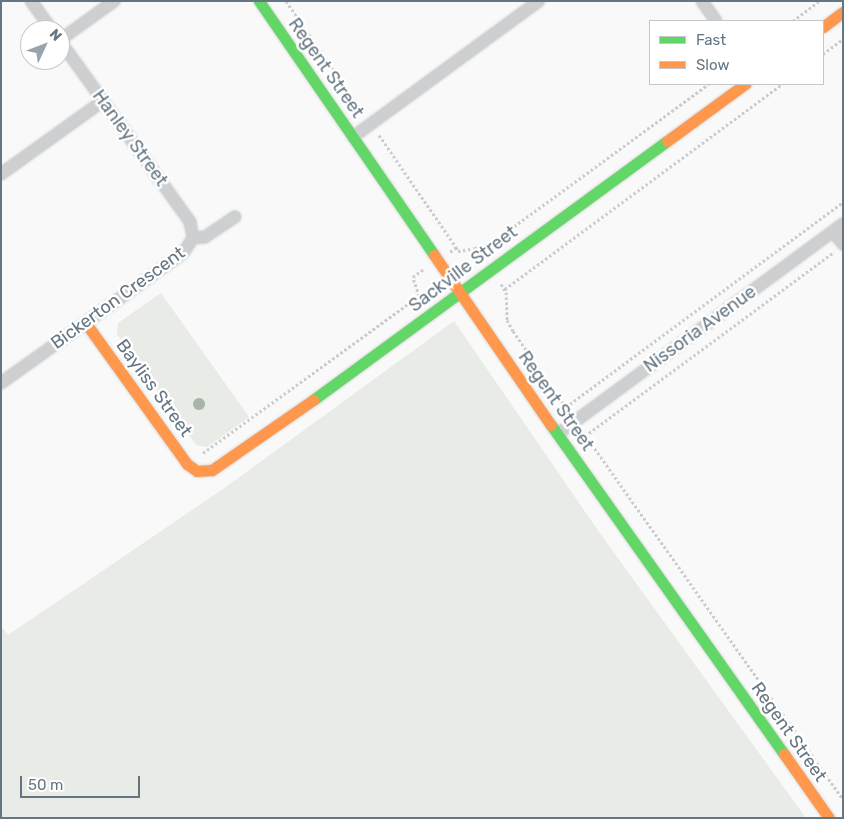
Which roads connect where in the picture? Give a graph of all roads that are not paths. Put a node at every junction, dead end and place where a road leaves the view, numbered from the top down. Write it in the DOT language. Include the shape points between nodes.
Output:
graph roads {
  1 [pos="31,1"];
  2 [pos="114,1"];
  3 [pos="259,1"];
  4 [pos="539,1"];
  5 [pos="702,1"];
  6 [pos="843,12"];
  7 [pos="45,20"];
  8 [pos="715,20"];
  9 [pos="824,26"];
  10 [pos="70,34"];
  11 [pos="70,55"];
  12 [pos="744,85"];
  13 [pos="103,101"];
  14 [pos="353,137"];
  15 [pos="1,174"];
  16 [pos="235,217"];
  17 [pos="838,228"];
  18 [pos="193,238"];
  19 [pos="839,247"];
  20 [pos="461,294"];
  21 [pos="85,322"];
  22 [pos="1,383"];
  23 [pos="558,434"];
  24 [pos="197,471"];
  25 [pos="828,818"];
  1 -- 7 [label="street"];
  2 -- 10 [label="street"];
  3 -- 14 [label="street, Regent Street"];
  4 -- 14 [label="street"];
  5 -- 8 [label="street"];
  6 -- 9 [label="street"];
  11 -- 13 [label="street, Hanley Street"];
  12 -- 20 [label="street, Sackville Street"];
  13 -- 15 [label="street"];
  13 -- 18 [label="street, Hanley Street" via="190,222"];
  14 -- 20 [label="street, Regent Street"];
  16 -- 18 [label="street, Bickerton Crescent" via="205,236"];
  17 -- 19 [label="street"];
  17 -- 23 [label="street, Nissoria Avenue"];
  18 -- 21 [label="street, Bickerton Crescent" via="183,253"];
  20 -- 23 [label="street, Regent Street"];
  20 -- 24 [label="street, Sackville Street" via="218,465 207,471"];
  21 -- 22 [label="street, Bickerton Crescent"];
  21 -- 24 [label="street, Bayliss Street" via="187,464"];
  23 -- 25 [label="street, Regent Street"];
}
